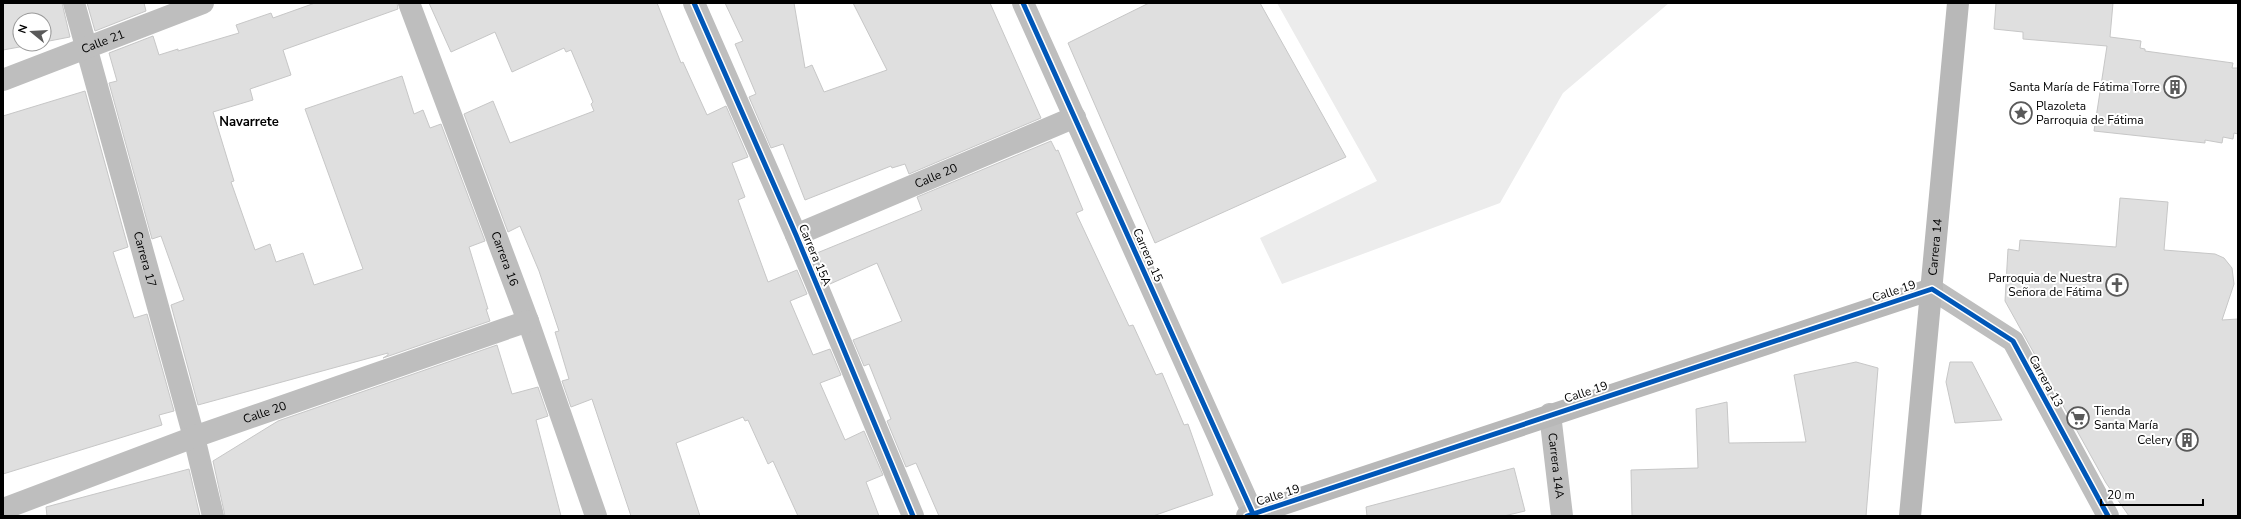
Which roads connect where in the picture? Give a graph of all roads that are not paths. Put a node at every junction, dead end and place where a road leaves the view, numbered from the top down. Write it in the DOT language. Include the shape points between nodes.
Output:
graph roads {
  1 [pos="74,3"];
  2 [pos="202,3"];
  3 [pos="409,3"];
  4 [pos="694,3"];
  5 [pos="1022,3"];
  6 [pos="1958,3"];
  7 [pos="86,48"];
  8 [pos="3,80"];
  9 [pos="1075,117"];
  10 [pos="796,235"];
  11 [pos="1932,289"];
  12 [pos="528,321"];
  13 [pos="1550,414"];
  14 [pos="194,437"];
  15 [pos="3,509"];
  16 [pos="1252,515"];
  17 [pos="213,516"];
  18 [pos="596,516"];
  19 [pos="913,516"];
  20 [pos="1562,516"];
  21 [pos="1910,516"];
  22 [pos="2108,516"];
  1 -- 7 [label="street, Carrera 17"];
  2 -- 7 [label="street, Calle 21"];
  3 -- 12 [label="street, Carrera 16"];
  4 -- 10 [label="street, Carrera 15A"];
  5 -- 9 [label="street, Carrera 15"];
  6 -- 11 [label="street, Carrera 14"];
  7 -- 8 [label="street, Calle 21"];
  7 -- 14 [label="street, Carrera 17"];
  9 -- 10 [label="street, Calle 20"];
  9 -- 16 [label="street, Carrera 15"];
  10 -- 19 [label="street, Carrera 15A"];
  11 -- 13 [label="street, Calle 19"];
  11 -- 21 [label="street, Carrera 14"];
  11 -- 22 [label="street, Carrera 13" via="2013,341"];
  12 -- 14 [label="street, Calle 20"];
  12 -- 18 [label="street, Carrera 16"];
  13 -- 16 [label="street, Calle 19"];
  13 -- 20 [label="street, Carrera 14A"];
  14 -- 15 [label="street, Calle 20"];
  14 -- 17 [label="street, Carrera 17"];
}
